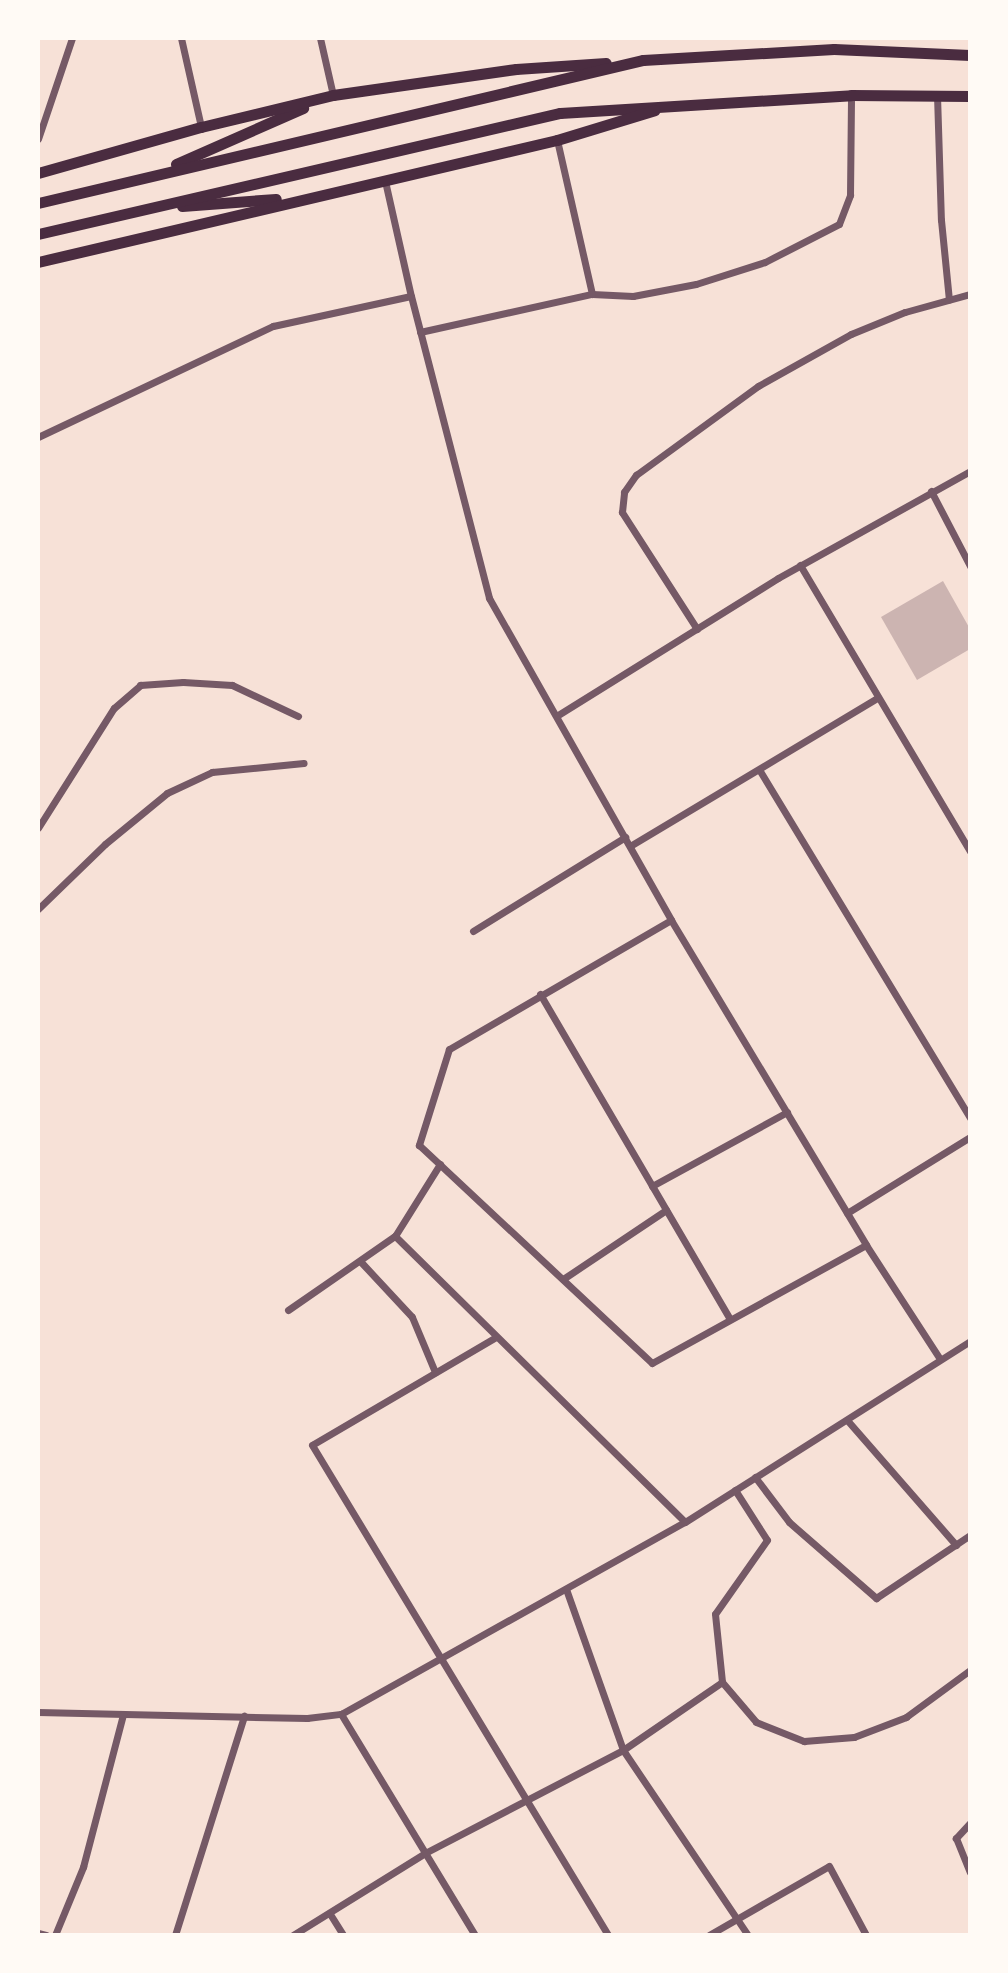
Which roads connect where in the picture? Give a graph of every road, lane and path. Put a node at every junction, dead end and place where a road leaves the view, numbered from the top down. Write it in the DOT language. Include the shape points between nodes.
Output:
graph roads {
  1 [pos="72,38"];
  2 [pos="181,38"];
  3 [pos="320,38"];
  4 [pos="834,43"];
  5 [pos="970,55"];
  6 [pos="643,60"];
  7 [pos="333,95"];
  8 [pos="851,95"];
  9 [pos="937,95"];
  10 [pos="970,96"];
  11 [pos="675,104"];
  12 [pos="201,127"];
  13 [pos="38,139"];
  14 [pos="557,140"];
  15 [pos="38,173"];
  16 [pos="148,176"];
  17 [pos="385,181"];
  18 [pos="314,196"];
  19 [pos="38,203"];
  20 [pos="145,209"];
  21 [pos="38,234"];
  22 [pos="38,262"];
  23 [pos="592,294"];
  24 [pos="970,294"];
  25 [pos="411,296"];
  26 [pos="949,300"];
  27 [pos="420,332"];
  28 [pos="38,437"];
  29 [pos="970,471"];
  30 [pos="931,491"];
  31 [pos="800,565"];
  32 [pos="970,566"];
  33 [pos="697,629"];
  34 [pos="877,698"];
  35 [pos="558,715"];
  36 [pos="298,716"];
  37 [pos="304,763"];
  38 [pos="760,771"];
  39 [pos="38,828"];
  40 [pos="625,837"];
  41 [pos="630,846"];
  42 [pos="970,851"];
  43 [pos="38,909"];
  44 [pos="671,920"];
  45 [pos="473,931"];
  46 [pos="540,994"];
  47 [pos="787,1112"];
  48 [pos="970,1118"];
  49 [pos="970,1137"];
  50 [pos="440,1164"];
  51 [pos="652,1186"];
  52 [pos="666,1210"];
  53 [pos="847,1213"];
  54 [pos="395,1236"];
  55 [pos="866,1245"];
  56 [pos="360,1261"];
  57 [pos="563,1279"];
  58 [pos="288,1310"];
  59 [pos="730,1319"];
  60 [pos="496,1337"];
  61 [pos="970,1341"];
  62 [pos="940,1359"];
  63 [pos="435,1372"];
  64 [pos="847,1420"];
  65 [pos="755,1477"];
  66 [pos="735,1490"];
  67 [pos="685,1522"];
  68 [pos="970,1535"];
  69 [pos="956,1545"];
  70 [pos="566,1589"];
  71 [pos="440,1660"];
  72 [pos="970,1670"];
  73 [pos="722,1682"];
  74 [pos="38,1712"];
  75 [pos="123,1714"];
  76 [pos="341,1714"];
  77 [pos="244,1716"];
  78 [pos="623,1750"];
  79 [pos="527,1797"];
  80 [pos="970,1823"];
  81 [pos="425,1853"];
  82 [pos="970,1872"];
  83 [pos="330,1914"];
  84 [pos="740,1920"];
  85 [pos="38,1933"];
  86 [pos="46,1935"];
  87 [pos="55,1935"];
  88 [pos="175,1935"];
  89 [pos="293,1935"];
  90 [pos="343,1935"];
  91 [pos="475,1935"];
  92 [pos="608,1935"];
  93 [pos="709,1935"];
  94 [pos="748,1935"];
  95 [pos="866,1935"];
  1 -- 13 [label="street"];
  2 -- 12 [label="street"];
  3 -- 7 [label="street"];
  4 -- 5 [label="main road"];
  4 -- 6 [label="main road"];
  6 -- 7 [label="main road" via="516,69"];
  6 -- 16 [label="main road"];
  7 -- 12 [label="main road"];
  7 -- 16 [label="main road"];
  8 -- 9 [label="main road"];
  8 -- 11 [label="main road"];
  8 -- 23 [label="street" via="850,195 839,224 765,262 696,284 633,296"];
  9 -- 10 [label="main road"];
  9 -- 26 [label="street"];
  11 -- 14 [label="main road"];
  11 -- 20 [label="main road" via="560,113"];
  12 -- 15 [label="main road"];
  14 -- 17 [label="main road"];
  14 -- 23 [label="street"];
  16 -- 19 [label="main road"];
  17 -- 18 [label="main road"];
  17 -- 25 [label="street"];
  18 -- 20 [label="main road"];
  18 -- 22 [label="main road"];
  20 -- 21 [label="main road"];
  23 -- 27 [label="street"];
  24 -- 26 [label="street"];
  25 -- 27 [label="street"];
  25 -- 28 [label="street" via="273,326"];
  26 -- 33 [label="street" via="851,334 758,386 636,475 624,492 622,512"];
  27 -- 35 [label="street" via="489,598"];
  29 -- 30 [label="street"];
  30 -- 31 [label="street"];
  30 -- 32 [label="street"];
  31 -- 33 [label="street"];
  31 -- 34 [label="street"];
  33 -- 35 [label="street"];
  34 -- 38 [label="street"];
  34 -- 42 [label="street"];
  35 -- 40 [label="street"];
  36 -- 39 [label="street" via="232,685 140,685 114,708"];
  37 -- 43 [label="street" via="212,772 167,793"];
  38 -- 41 [label="street"];
  38 -- 48 [label="street"];
  40 -- 41 [label="street"];
  40 -- 45 [label="street"];
  41 -- 44 [label="street"];
  44 -- 46 [label="street"];
  44 -- 47 [label="street"];
  46 -- 50 [label="street" via="449,1049 419,1145"];
  46 -- 51 [label="street"];
  47 -- 51 [label="street"];
  47 -- 53 [label="street"];
  49 -- 53 [label="street"];
  50 -- 54 [label="street"];
  50 -- 57 [label="street"];
  51 -- 52 [label="street"];
  52 -- 57 [label="street"];
  52 -- 59 [label="street"];
  53 -- 55 [label="street"];
  54 -- 56 [label="street"];
  54 -- 60 [label="street"];
  55 -- 59 [label="street"];
  55 -- 62 [label="street"];
  56 -- 58 [label="street"];
  56 -- 63 [label="street" via="412,1317"];
  57 -- 59 [label="street" via="652,1363"];
  60 -- 63 [label="street"];
  60 -- 67 [label="street"];
  61 -- 62 [label="street"];
  62 -- 64 [label="street"];
  63 -- 71 [label="street" via="312,1445"];
  64 -- 65 [label="street"];
  64 -- 69 [label="street"];
  65 -- 66 [label="street"];
  65 -- 69 [label="street" via="789,1522 876,1598"];
  66 -- 67 [label="street"];
  66 -- 73 [label="street" via="767,1540 715,1614"];
  67 -- 70 [label="street"];
  68 -- 69 [label="street"];
  70 -- 71 [label="street"];
  70 -- 78 [label="street"];
  71 -- 76 [label="street"];
  71 -- 79 [label="street"];
  72 -- 73 [label="street" via="906,1717 854,1737 804,1741 756,1722"];
  73 -- 78 [label="street"];
  74 -- 75 [label="street"];
  75 -- 77 [label="street"];
  75 -- 87 [label="street" via="83,1867"];
  76 -- 77 [label="street"];
  76 -- 81 [label="street"];
  77 -- 88 [label="street"];
  78 -- 79 [label="street"];
  78 -- 84 [label="street"];
  79 -- 81 [label="street"];
  79 -- 92 [label="street"];
  80 -- 82 [label="street" via="956,1838"];
  81 -- 83 [label="street"];
  81 -- 91 [label="street"];
  83 -- 89 [label="street"];
  83 -- 90 [label="street"];
  84 -- 93 [label="street"];
  84 -- 94 [label="street"];
  84 -- 95 [label="street" via="829,1866"];
  85 -- 86 [label="street"];
}
